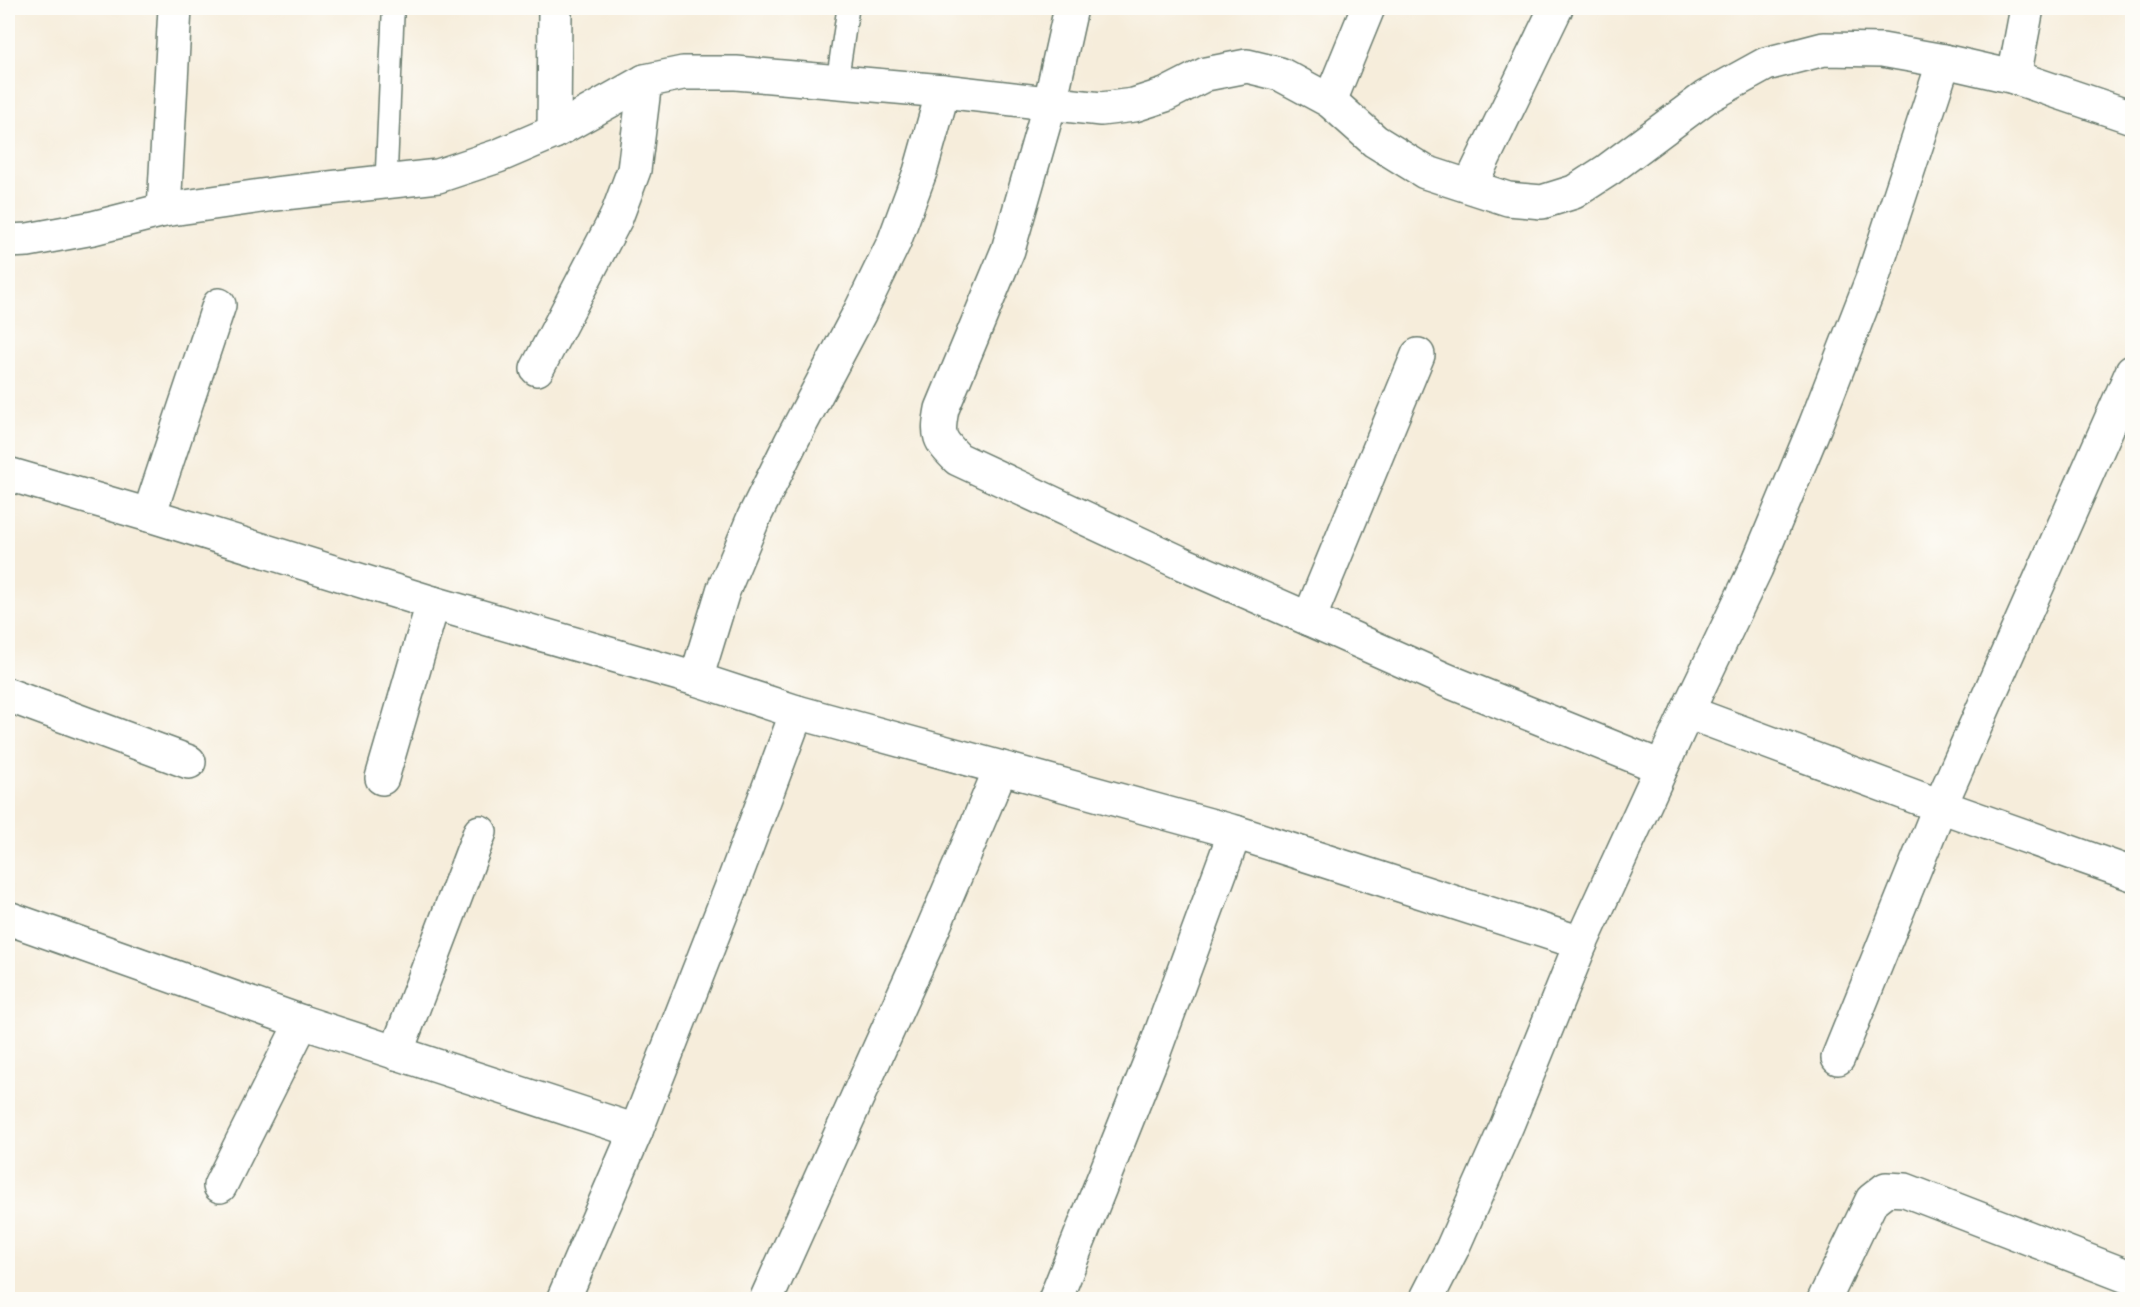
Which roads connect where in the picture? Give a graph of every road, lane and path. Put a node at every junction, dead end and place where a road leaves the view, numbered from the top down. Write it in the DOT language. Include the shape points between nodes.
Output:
graph roads {
  1 [pos="175,8"];
  2 [pos="555,8"];
  3 [pos="848,8"];
  4 [pos="1071,8"];
  5 [pos="1368,8"];
  6 [pos="1556,8"];
  7 [pos="2027,8"];
  8 [pos="393,16"];
  9 [pos="1944,61"];
  10 [pos="2014,77"];
  11 [pos="645,81"];
  12 [pos="837,82"];
  13 [pos="943,91"];
  14 [pos="1330,101"];
  15 [pos="1050,103"];
  16 [pos="2133,117"];
  17 [pos="554,132"];
  18 [pos="386,182"];
  19 [pos="1470,186"];
  20 [pos="164,210"];
  21 [pos="8,241"];
  22 [pos="219,305"];
  23 [pos="1418,355"];
  24 [pos="537,369"];
  25 [pos="2133,372"];
  26 [pos="8,474"];
  27 [pos="149,514"];
  28 [pos="433,603"];
  29 [pos="1309,619"];
  30 [pos="696,679"];
  31 [pos="8,695"];
  32 [pos="797,712"];
  33 [pos="1687,712"];
  34 [pos="189,762"];
  35 [pos="1001,768"];
  36 [pos="1661,768"];
  37 [pos="382,778"];
  38 [pos="1940,806"];
  39 [pos="480,832"];
  40 [pos="1235,832"];
  41 [pos="2133,874"];
  42 [pos="8,918"];
  43 [pos="1581,943"];
  44 [pos="302,1022"];
  45 [pos="396,1053"];
  46 [pos="1838,1058"];
  47 [pos="636,1131"];
  48 [pos="220,1186"];
  49 [pos="2133,1278"];
  50 [pos="563,1299"];
  51 [pos="766,1299"];
  52 [pos="1054,1299"];
  53 [pos="1426,1299"];
  54 [pos="1824,1299"];
  1 -- 20 [label="street"];
  2 -- 17 [label="street"];
  3 -- 12 [label="lane"];
  4 -- 15 [label="street"];
  5 -- 14 [label="street"];
  6 -- 19 [label="street"];
  7 -- 10 [label="street"];
  8 -- 18 [label="lane"];
  9 -- 10 [label="street"];
  9 -- 19 [label="street" via="1882,50 1824,50 1766,64 1707,97 1574,192 1542,202 1508,199"];
  9 -- 33 [label="street" via="1873,277 1815,426 1756,568"];
  10 -- 16 [label="street"];
  11 -- 12 [label="street" via="693,73"];
  11 -- 17 [label="street"];
  11 -- 24 [label="street" via="634,170 616,218"];
  12 -- 13 [label="street"];
  13 -- 15 [label="street"];
  13 -- 30 [label="street" via="920,172 894,242 754,516 723,591"];
  14 -- 15 [label="street" via="1280,74 1247,66 1206,74 1165,95 1134,105 1101,109"];
  14 -- 19 [label="street" via="1376,141 1425,172"];
  15 -- 29 [label="street" via="1008,250 942,409 938,430 944,445 958,459"];
  17 -- 18 [label="street" via="438,176"];
  18 -- 20 [label="street"];
  20 -- 21 [label="street" via="93,228"];
  22 -- 27 [label="street"];
  23 -- 29 [label="street"];
  25 -- 38 [label="street"];
  26 -- 27 [label="street"];
  27 -- 28 [label="street"];
  28 -- 30 [label="street"];
  28 -- 37 [label="street"];
  29 -- 36 [label="street"];
  30 -- 32 [label="street"];
  31 -- 34 [label="street"];
  32 -- 35 [label="street"];
  32 -- 47 [label="street"];
  33 -- 36 [label="street"];
  33 -- 38 [label="street"];
  35 -- 40 [label="street"];
  35 -- 51 [label="street" via="926,945"];
  36 -- 43 [label="street"];
  38 -- 41 [label="street"];
  38 -- 46 [label="street"];
  39 -- 45 [label="street"];
  40 -- 43 [label="street"];
  40 -- 52 [label="street" via="1154,1052"];
  42 -- 44 [label="street"];
  43 -- 53 [label="street" via="1507,1125"];
  44 -- 45 [label="street"];
  44 -- 48 [label="street"];
  45 -- 47 [label="street"];
  47 -- 50 [label="street"];
  49 -- 54 [label="street" via="1905,1190 1886,1189 1872,1200"];
}
